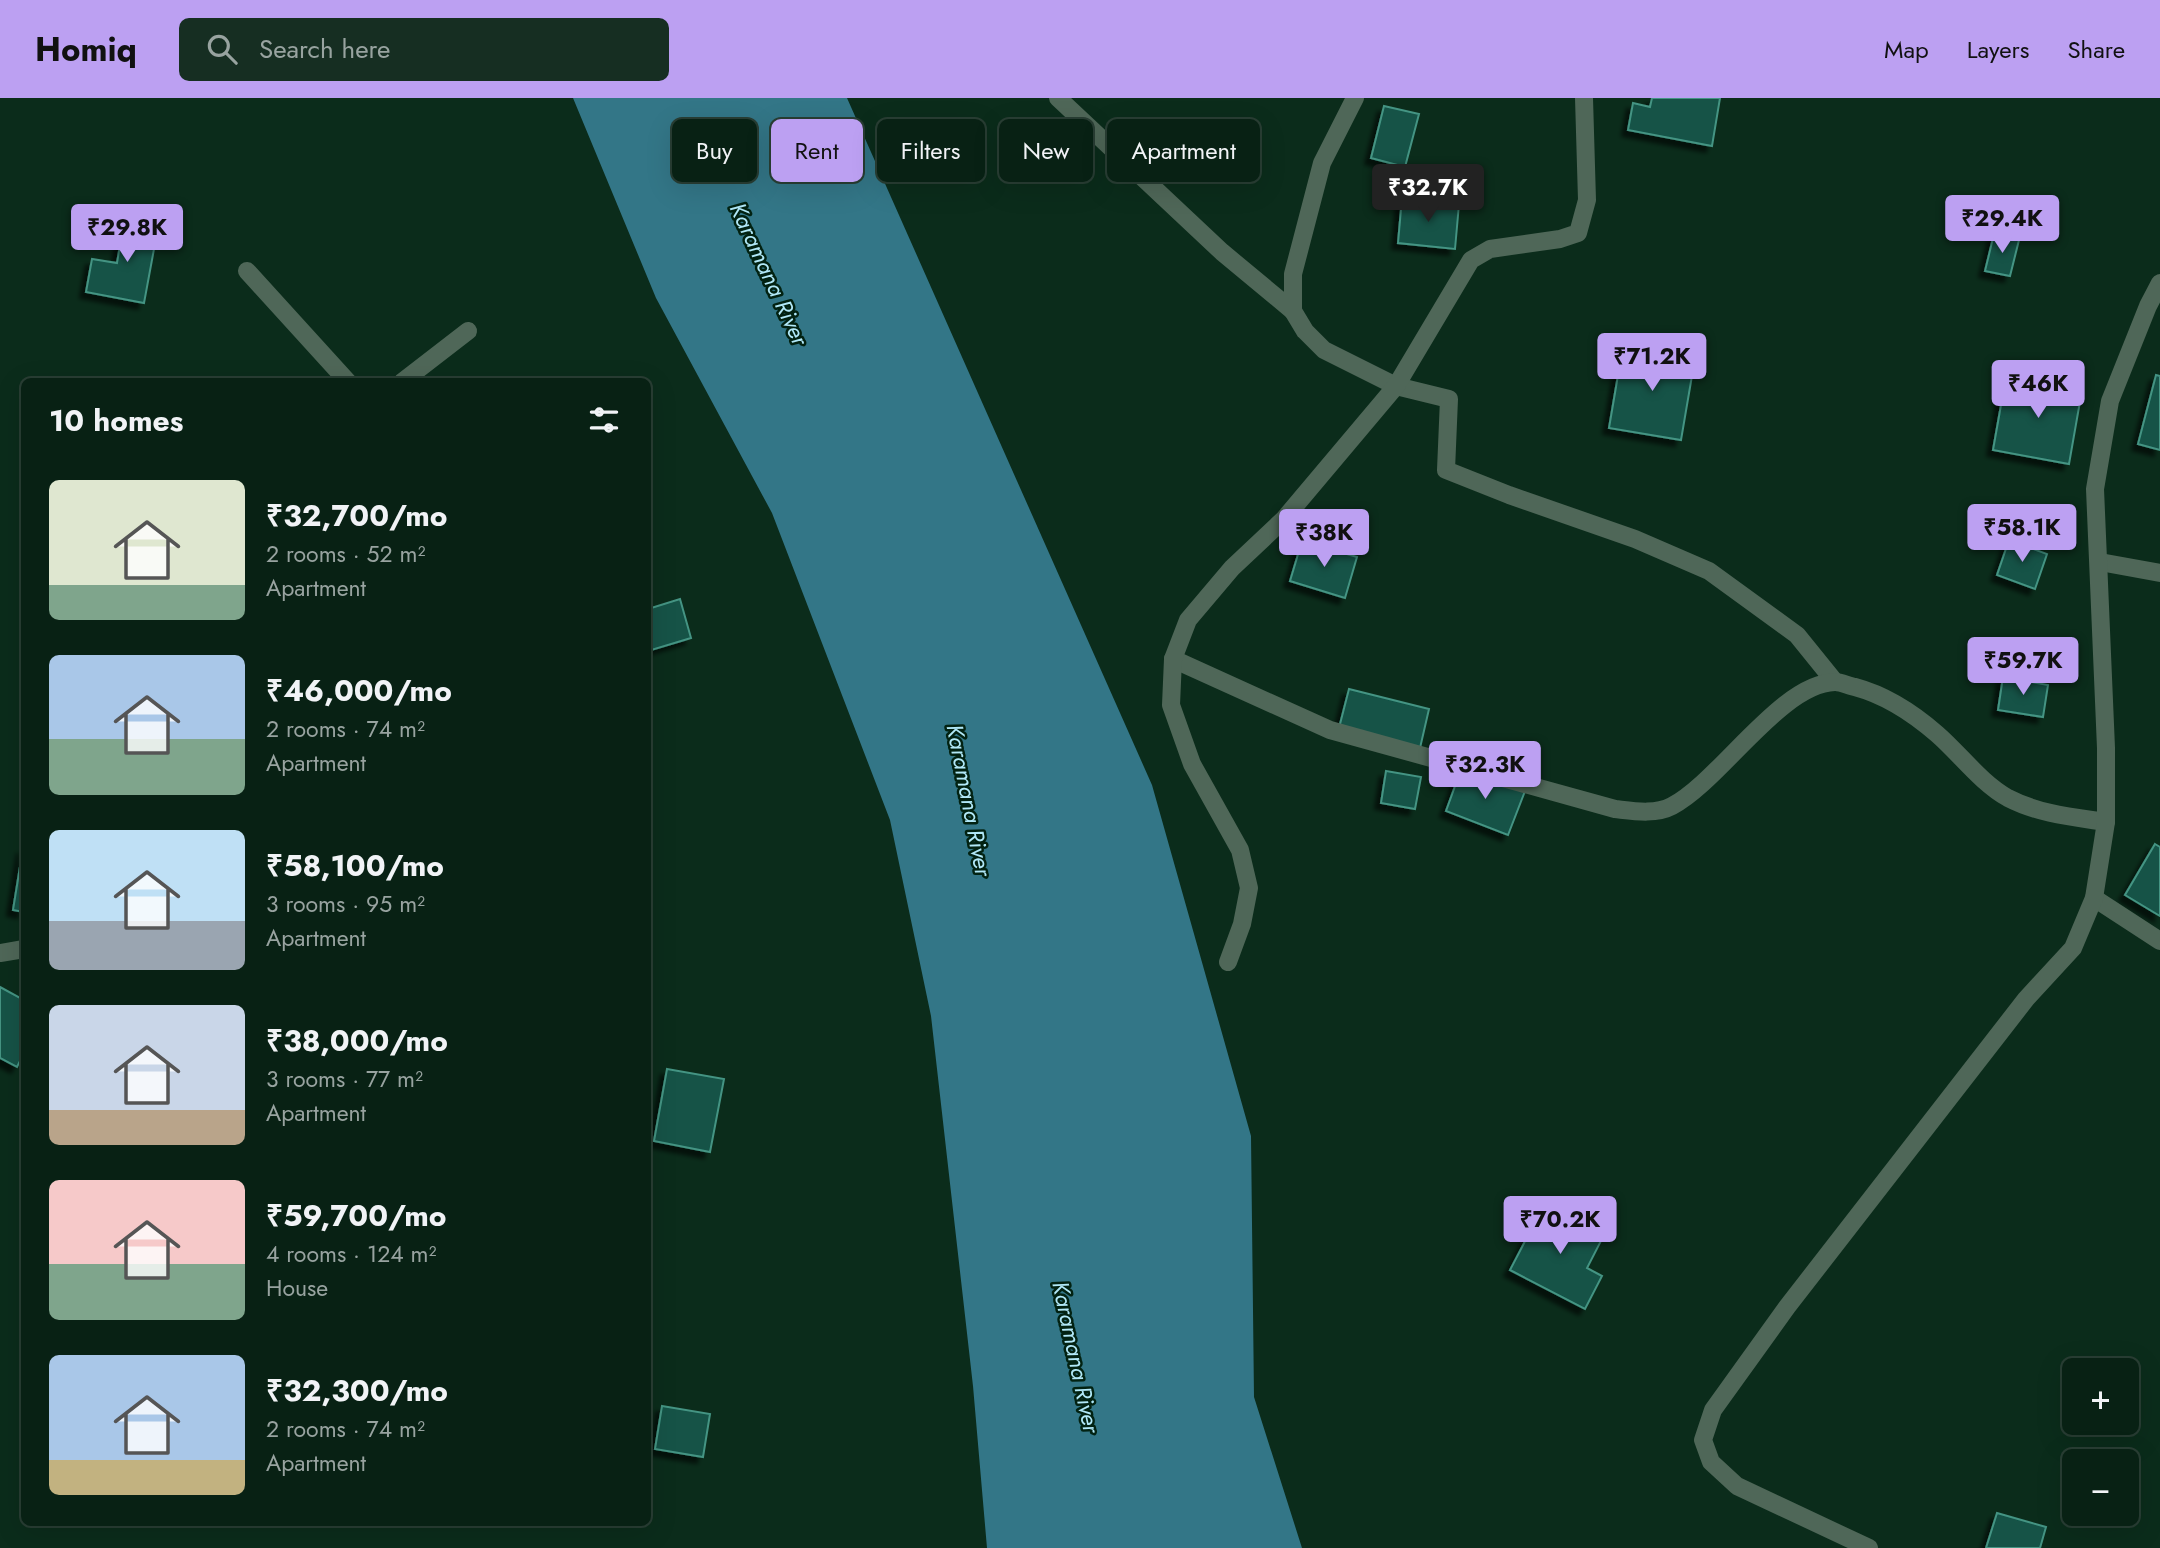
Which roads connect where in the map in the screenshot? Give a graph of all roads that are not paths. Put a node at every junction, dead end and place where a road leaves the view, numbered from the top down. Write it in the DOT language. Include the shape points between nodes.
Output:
graph roads {
  1 [pos="1058,98"];
  2 [pos="1355,98"];
  3 [pos="1584,98"];
  4 [pos="247,271"];
  5 [pos="2160,283"];
  6 [pos="1293,311"];
  7 [pos="468,331"];
  8 [pos="344,378"];
  9 [pos="407,378"];
  10 [pos="1396,386"];
  11 [pos="2100,562"];
  12 [pos="2160,573"];
  13 [pos="1173,659"];
  14 [pos="1835,682"];
  15 [pos="2106,822"];
  16 [pos="2094,898"];
  17 [pos="2160,941"];
  18 [pos="21,950"];
  19 [pos="0,953"];
  20 [pos="1228,962"];
  21 [pos="1869,1548"];
  1 -- 6 [label="street" via="1222,252"];
  2 -- 6 [label="street" via="1322,163 1293,274"];
  3 -- 10 [label="street" via="1587,200 1578,233 1490,250 1471,260"];
  4 -- 8 [label="street"];
  5 -- 11 [label="street" via="2110,401 2095,489"];
  6 -- 10 [label="street" via="1324,350"];
  7 -- 9 [label="street"];
  10 -- 13 [label="street" via="1284,519 1232,568 1188,620"];
  10 -- 14 [label="street" via="1449,399 1446,470 1709,571 1797,635"];
  11 -- 12 [label="street"];
  11 -- 15 [label="street"];
  13 -- 14 [label="street" via="1330,730 1615,809 1646,812 1671,807 1775,713 1808,689"];
  13 -- 20 [label="street" via="1171,705 1192,764 1240,850 1249,888"];
  14 -- 15 [label="street" via="1879,693 1936,733 2006,797 2043,812"];
  15 -- 16 [label="street"];
  16 -- 17 [label="street"];
  16 -- 21 [label="street" via="2073,948 2026,999 1713,1410 1703,1440 1711,1462 1737,1486"];
  18 -- 19 [label="street"];
}
